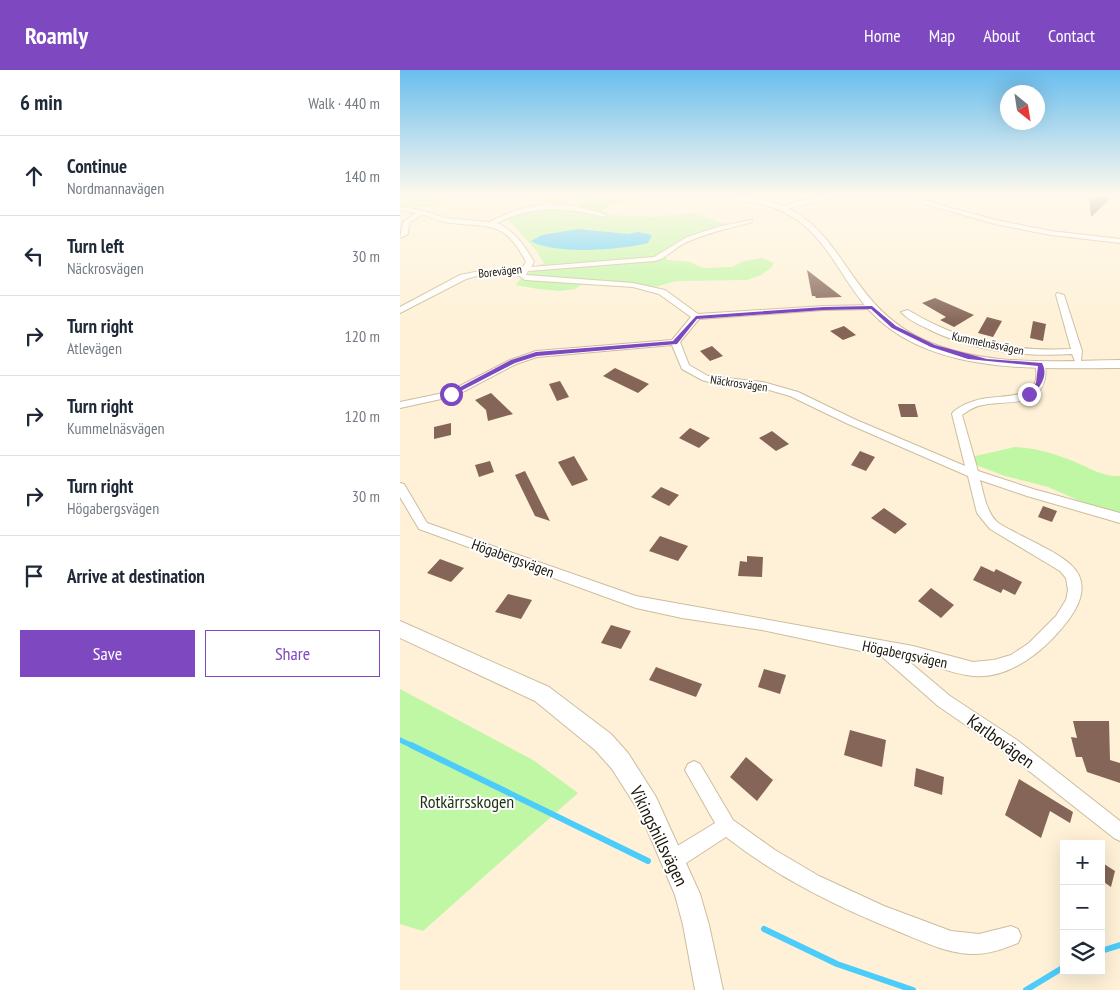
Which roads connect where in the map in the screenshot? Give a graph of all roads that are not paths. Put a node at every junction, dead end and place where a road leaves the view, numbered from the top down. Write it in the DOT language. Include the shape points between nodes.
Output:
graph roads {
  1 [pos="514,239"];
  2 [pos="691,239"];
  3 [pos="821,239"];
  4 [pos="1099,239"];
  5 [pos="1120,241"];
  6 [pos="525,269"];
  7 [pos="1060,295"];
  8 [pos="872,308"];
  9 [pos="400,310"];
  10 [pos="906,312"];
  11 [pos="696,317"];
  12 [pos="675,342"];
  13 [pos="1076,352"];
  14 [pos="1079,364"];
  15 [pos="1120,364"];
  16 [pos="1040,365"];
  17 [pos="400,405"];
  18 [pos="971,473"];
  19 [pos="400,487"];
  20 [pos="1120,518"];
  21 [pos="400,629"];
  22 [pos="884,649"];
  23 [pos="694,770"];
  24 [pos="728,826"];
  25 [pos="1120,832"];
  26 [pos="673,860"];
  27 [pos="1011,936"];
  28 [pos="709,990"];
  1 -- 6 [label="street" via="530,262"];
  2 -- 6 [label="street, Borevägen" via="655,259"];
  3 -- 8 [label="street, Kummelnäsvägen"];
  4 -- 5 [label="street"];
  6 -- 9 [label="street, Borevägen" via="463,277"];
  6 -- 11 [label="street" via="522,275 530,279 633,285 662,292"];
  7 -- 13 [label="street"];
  8 -- 11 [label="street"];
  8 -- 16 [label="street, Kummelnäsvägen" via="894,327 933,346 968,357"];
  10 -- 13 [label="street, Kummelnäsvägen" via="934,330 985,344 1022,351"];
  11 -- 12 [label="street"];
  12 -- 17 [label="street" via="536,354 513,362 451,394"];
  12 -- 18 [label="street, Näckrosvägen" via="684,366 694,373 716,381 763,385 794,394 850,422"];
  13 -- 14 [label="street"];
  14 -- 15 [label="street, Kummelnäsvägen"];
  14 -- 16 [label="street, Kummelnäsvägen"];
  16 -- 18 [label="street, Högabergsvägen" via="1039,384 1029,394 1016,399 969,405 957,414"];
  18 -- 20 [label="street, Näckrosvägen"];
  18 -- 22 [label="street, Högabergsvägen" via="983,513 994,526 1065,567 1072,576 1073,602 1034,648 1015,660 994,667 973,669"];
  19 -- 22 [label="street, Högabergsvägen" via="423,526 636,602"];
  21 -- 26 [label="street, Vikingshillsvägen" via="542,694 603,742 620,761 648,804"];
  22 -- 25 [label="street, Karlbovägen" via="944,701 1011,746"];
  23 -- 24 [label="street"];
  24 -- 26 [label="street"];
  24 -- 27 [label="street" via="776,864 870,911 952,942 969,945 990,943"];
  26 -- 28 [label="street, Vikingshillsvägen" via="696,926"];
}
